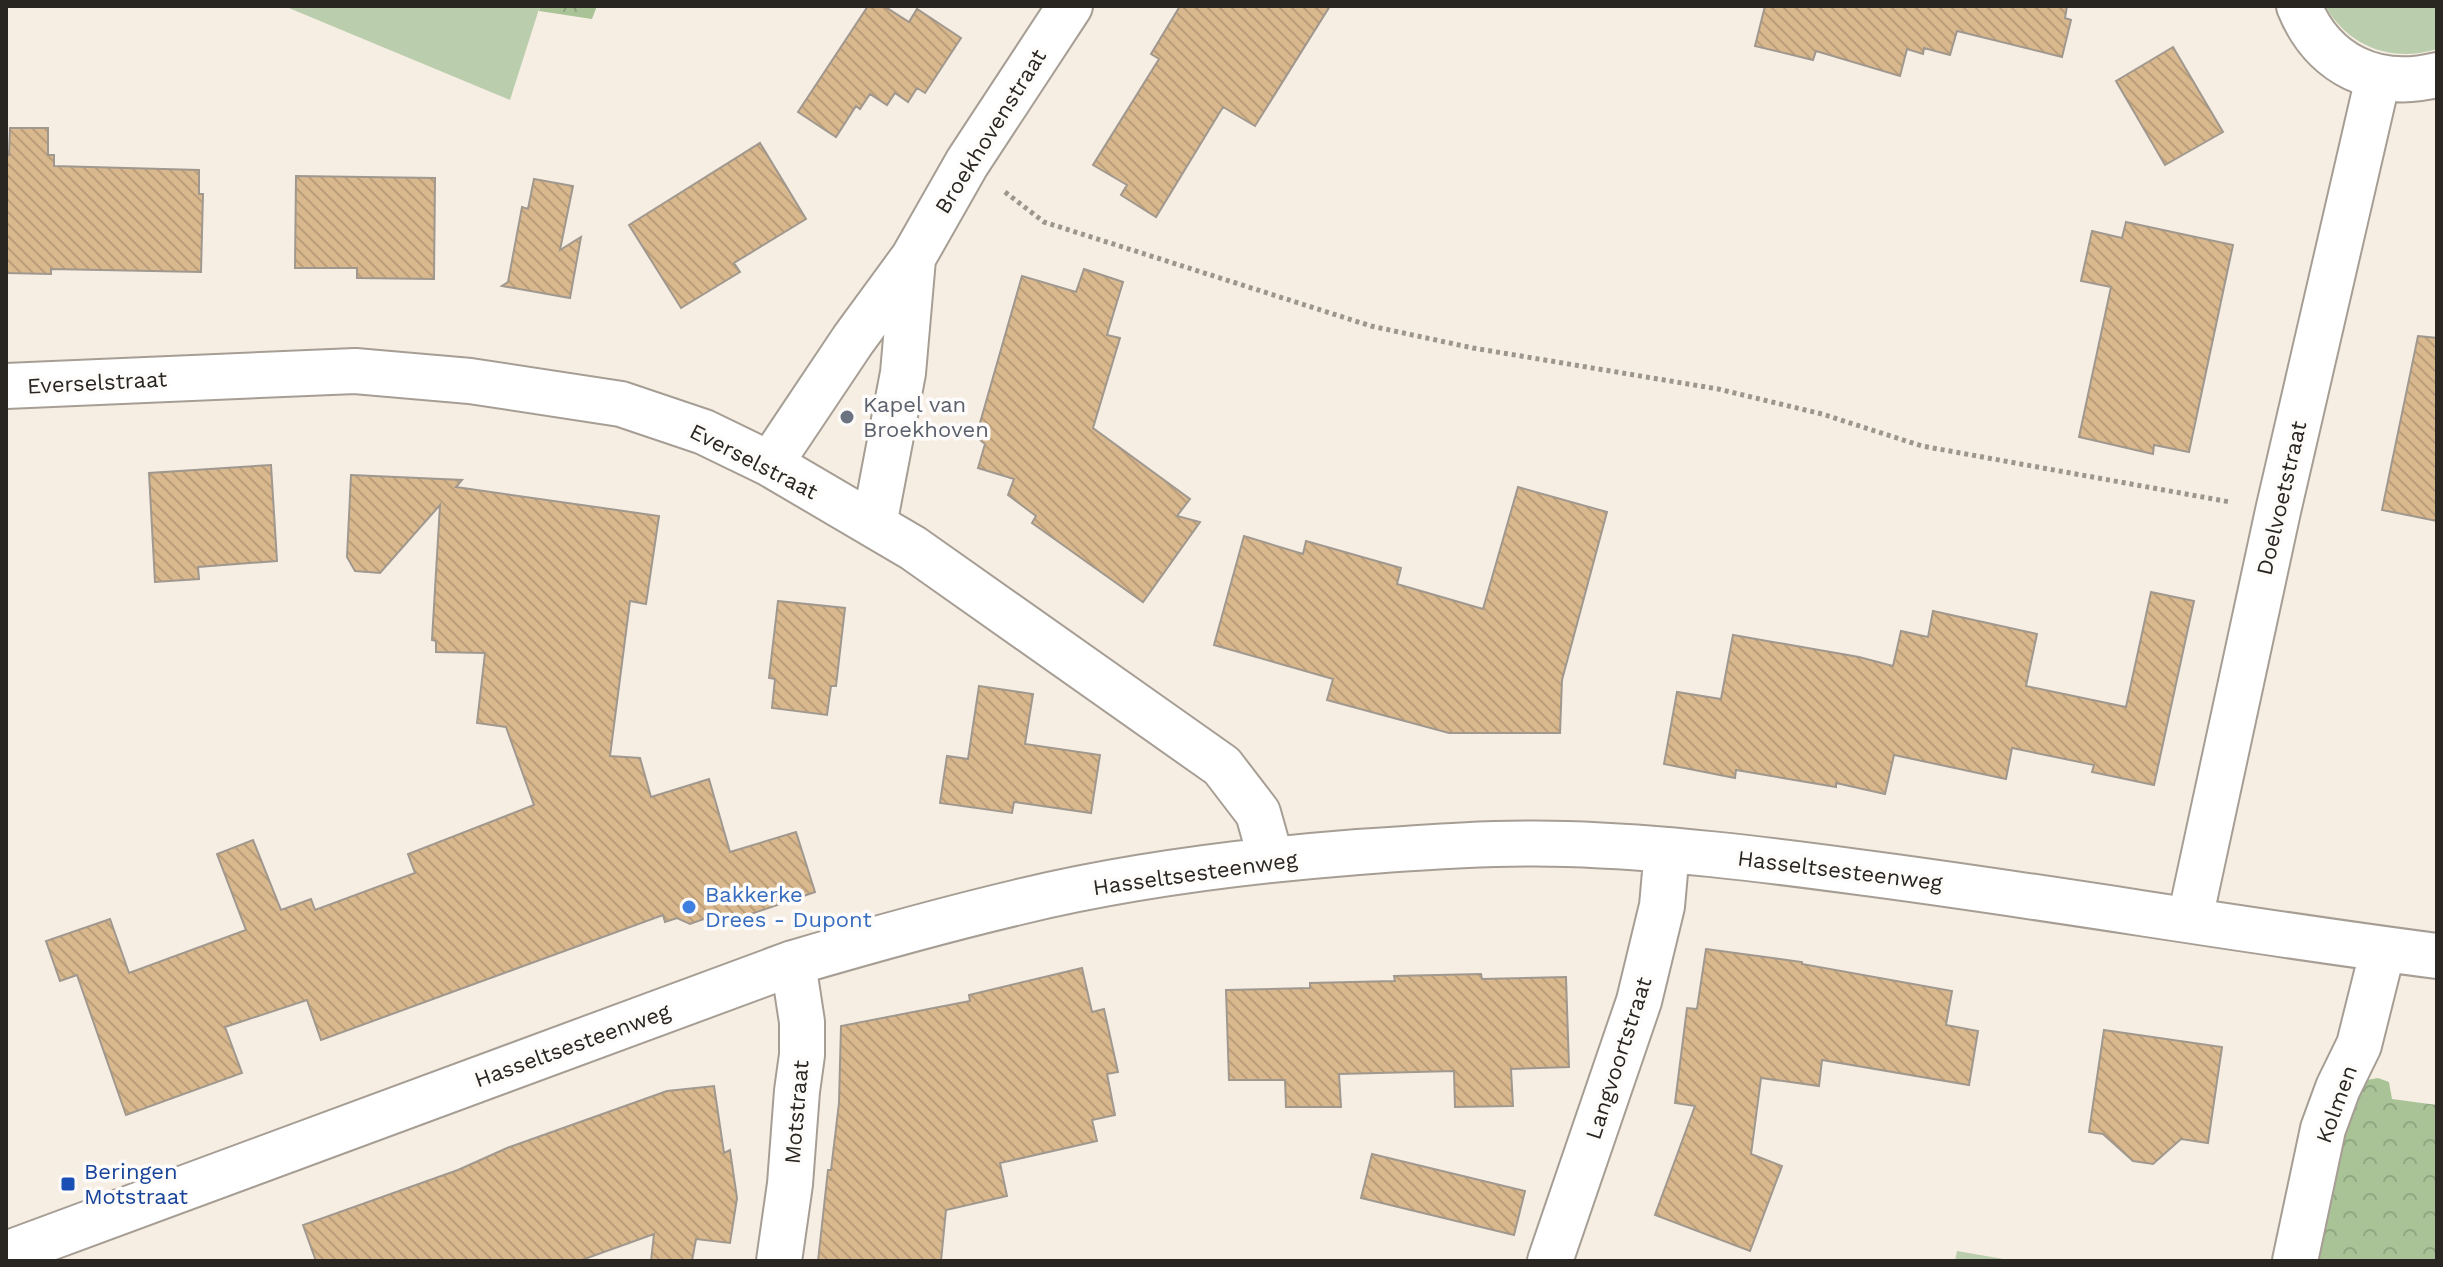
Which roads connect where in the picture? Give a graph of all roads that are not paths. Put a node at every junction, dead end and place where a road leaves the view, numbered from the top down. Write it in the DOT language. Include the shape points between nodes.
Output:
graph roads {
  1 [pos="1070,6"];
  2 [pos="2299,6"];
  3 [pos="2437,75"];
  4 [pos="2378,78"];
  5 [pos="913,258"];
  6 [pos="6,386"];
  7 [pos="770,464"];
  8 [pos="874,525"];
  9 [pos="1667,850"];
  10 [pos="1271,859"];
  11 [pos="2190,919"];
  12 [pos="2383,949"];
  13 [pos="2437,956"];
  14 [pos="793,963"];
  15 [pos="1625,1106"];
  16 [pos="6,1254"];
  17 [pos="779,1261"];
  18 [pos="1550,1261"];
  19 [pos="1571,1261"];
  20 [pos="2295,1261"];
  1 -- 5 [label="street, Broekhovenstraat" via="967,163"];
  2 -- 4 [label="street" via="2325,48"];
  3 -- 4 [label="street" via="2414,81"];
  4 -- 11 [label="street, Doelvoetstraat"];
  5 -- 7 [label="street, Broekhovenstraat"];
  5 -- 8 [label="street, Broekhovenstraat" via="903,373"];
  6 -- 7 [label="street, Everselstraat" via="355,371 470,381 621,404 704,432"];
  7 -- 8 [label="street, Everselstraat"];
  8 -- 10 [label="street, Everselstraat" via="1222,766 1258,813"];
  9 -- 10 [label="street, Hasseltsesteenweg" via="1477,844"];
  9 -- 11 [label="street, Hasseltsesteenweg" via="2010,891"];
  9 -- 18 [label="street, Langvoortstraat" via="1662,906 1639,1001"];
  10 -- 14 [label="street, Hasseltsesteenweg" via="1023,901"];
  11 -- 12 [label="street, Hasseltsesteenweg"];
  12 -- 13 [label="street, Hasseltsesteenweg"];
  12 -- 20 [label="street, Kolmen" via="2359,1045 2323,1129"];
  14 -- 16 [label="street, Hasseltsesteenweg"];
  14 -- 17 [label="street, Motstraat" via="802,1055"];
  15 -- 19 [label="street, Langvoortstraat"];
}
